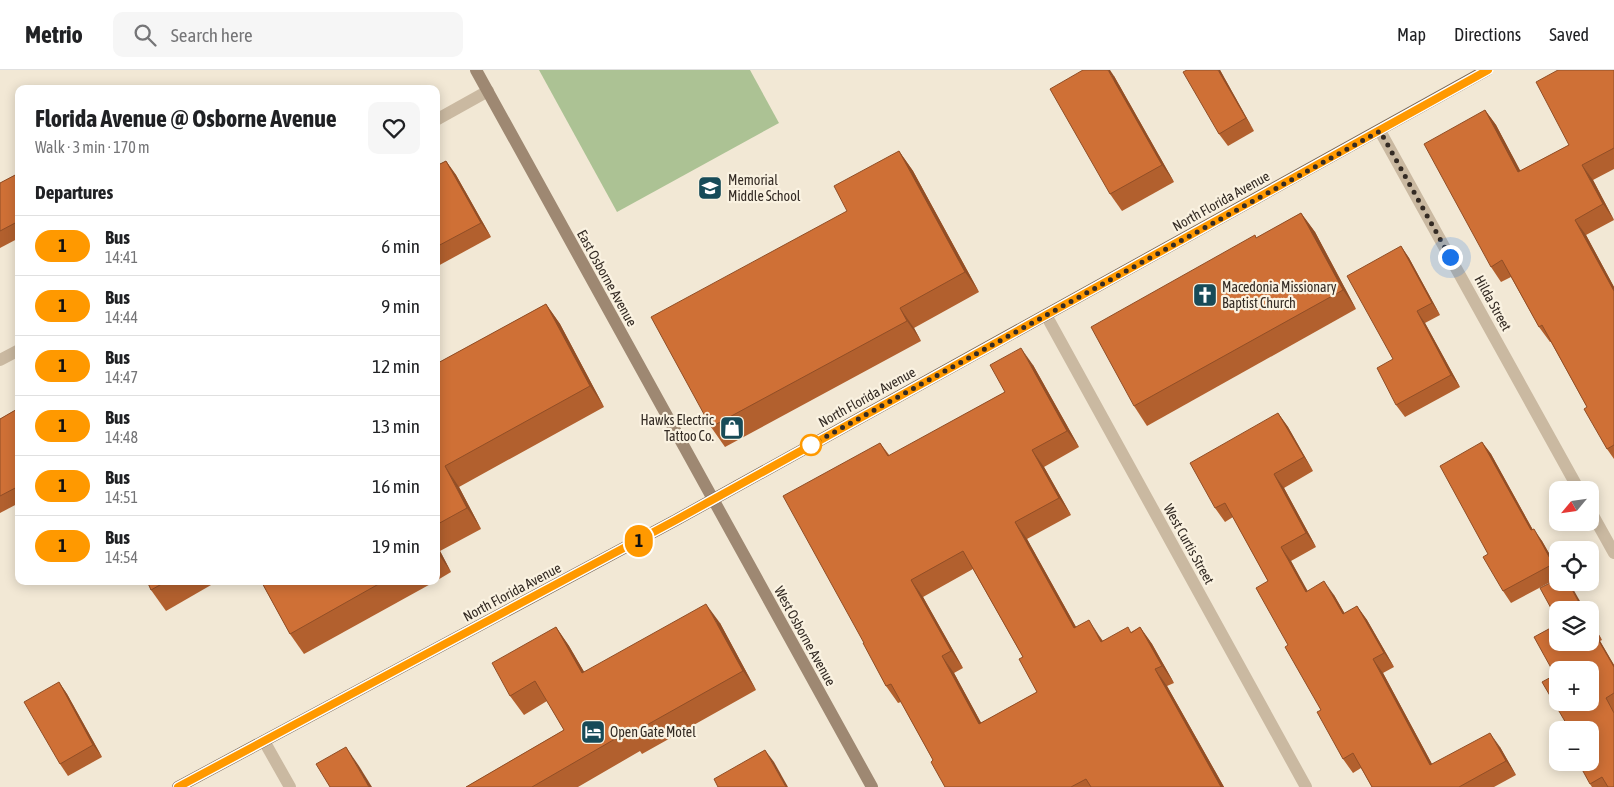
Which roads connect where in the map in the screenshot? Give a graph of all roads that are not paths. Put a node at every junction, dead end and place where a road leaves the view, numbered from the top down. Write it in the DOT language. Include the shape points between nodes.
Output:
graph roads {
  1 [pos="476,70"];
  2 [pos="1488,70"];
  3 [pos="488,90"];
  4 [pos="440,118"];
  5 [pos="1380,131"];
  6 [pos="1046,315"];
  7 [pos="15,352"];
  8 [pos="0,360"];
  9 [pos="1574,481"];
  10 [pos="713,500"];
  11 [pos="1599,526"];
  12 [pos="1614,553"];
  13 [pos="264,741"];
  14 [pos="178,787"];
  15 [pos="290,787"];
  16 [pos="872,787"];
  17 [pos="1306,787"];
  1 -- 3 [label="street, East Osborne Avenue"];
  2 -- 5 [label="main road, North Florida Avenue"];
  3 -- 4 [label="street"];
  3 -- 10 [label="street, East Osborne Avenue"];
  5 -- 6 [label="main road, North Florida Avenue"];
  5 -- 9 [label="street, Hilda Street"];
  6 -- 10 [label="main road, North Florida Avenue"];
  6 -- 17 [label="street, West Curtis Street"];
  7 -- 8 [label="street"];
  10 -- 13 [label="main road, North Florida Avenue"];
  10 -- 16 [label="street, West Osborne Avenue"];
  11 -- 12 [label="street"];
  13 -- 14 [label="main road, North Florida Avenue"];
  13 -- 15 [label="street"];
}
